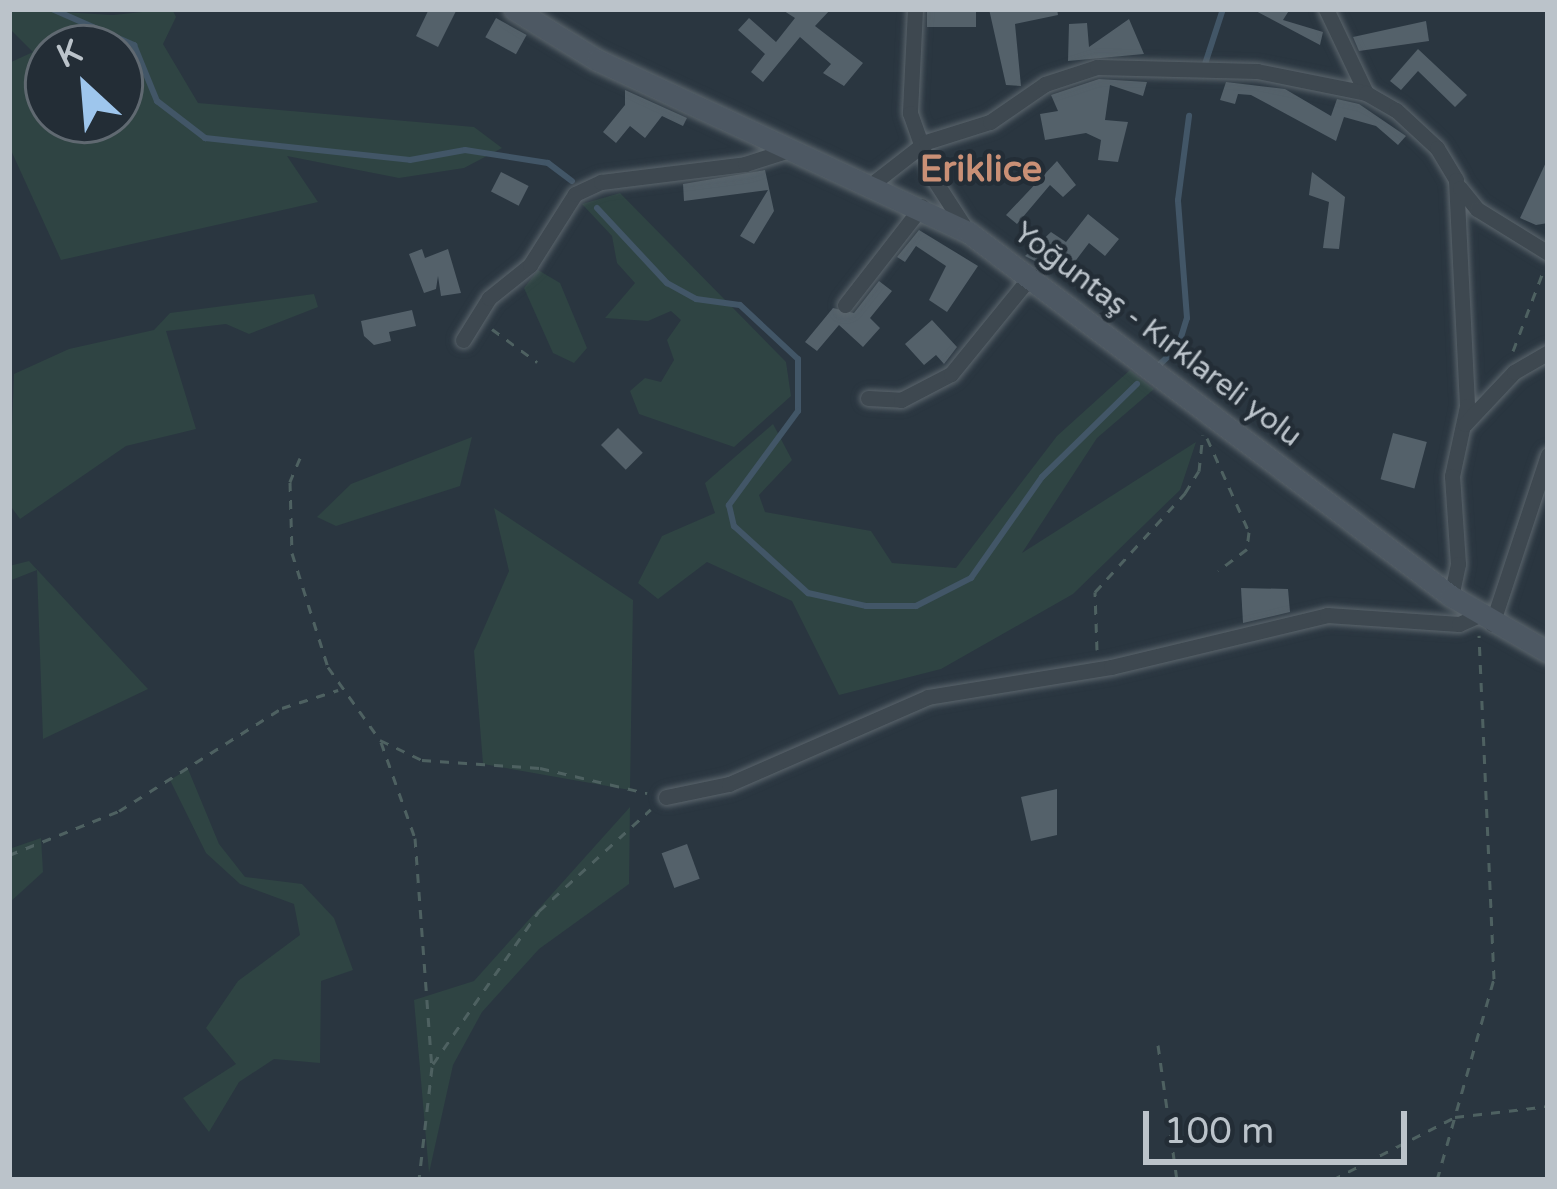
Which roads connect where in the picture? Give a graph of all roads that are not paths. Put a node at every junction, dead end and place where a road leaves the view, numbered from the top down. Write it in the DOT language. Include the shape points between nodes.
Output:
graph roads {
  1 [pos="514,9"];
  2 [pos="915,9"];
  3 [pos="1326,9"];
  4 [pos="1366,92"];
  5 [pos="918,147"];
  6 [pos="789,150"];
  7 [pos="1456,180"];
  8 [pos="872,184"];
  9 [pos="922,206"];
  10 [pos="968,232"];
  11 [pos="1547,251"];
  12 [pos="1031,277"];
  13 [pos="845,305"];
  14 [pos="463,340"];
  15 [pos="1548,352"];
  16 [pos="868,398"];
  17 [pos="1463,426"];
  18 [pos="1548,455"];
  19 [pos="1451,596"];
  20 [pos="1486,620"];
  21 [pos="1548,652"];
  22 [pos="666,796"];
  1 -- 6 [label="street, Yoğuntaş - Kırklareli yolu" via="597,60"];
  2 -- 5 [label="street" via="908,74"];
  3 -- 4 [label="street"];
  4 -- 5 [label="street" via="1257,71 1097,67 1045,84 990,122"];
  4 -- 7 [label="street" via="1437,148"];
  5 -- 8 [label="street"];
  5 -- 10 [label="street"];
  6 -- 8 [label="street, Yoğuntaş - Kırklareli yolu"];
  6 -- 14 [label="street" via="746,164 602,182 575,194 530,265"];
  7 -- 11 [label="street" via="1477,209"];
  7 -- 17 [label="street"];
  8 -- 9 [label="street, Yoğuntaş - Kırklareli yolu"];
  9 -- 10 [label="street, Yoğuntaş - Kırklareli yolu"];
  9 -- 13 [label="street"];
  10 -- 12 [label="street, Yoğuntaş - Kırklareli yolu"];
  12 -- 16 [label="street" via="951,374 901,400"];
  12 -- 19 [label="street, Yoğuntaş - Kırklareli yolu"];
  15 -- 17 [label="street" via="1509,376"];
  17 -- 19 [label="street" via="1451,490 1458,564"];
  18 -- 20 [label="street"];
  19 -- 20 [label="street, Yoğuntaş - Kırklareli yolu"];
  20 -- 21 [label="street, Yoğuntaş - Kırklareli yolu"];
  20 -- 22 [label="street" via="1327,615 1100,669 928,697 729,784"];
}
